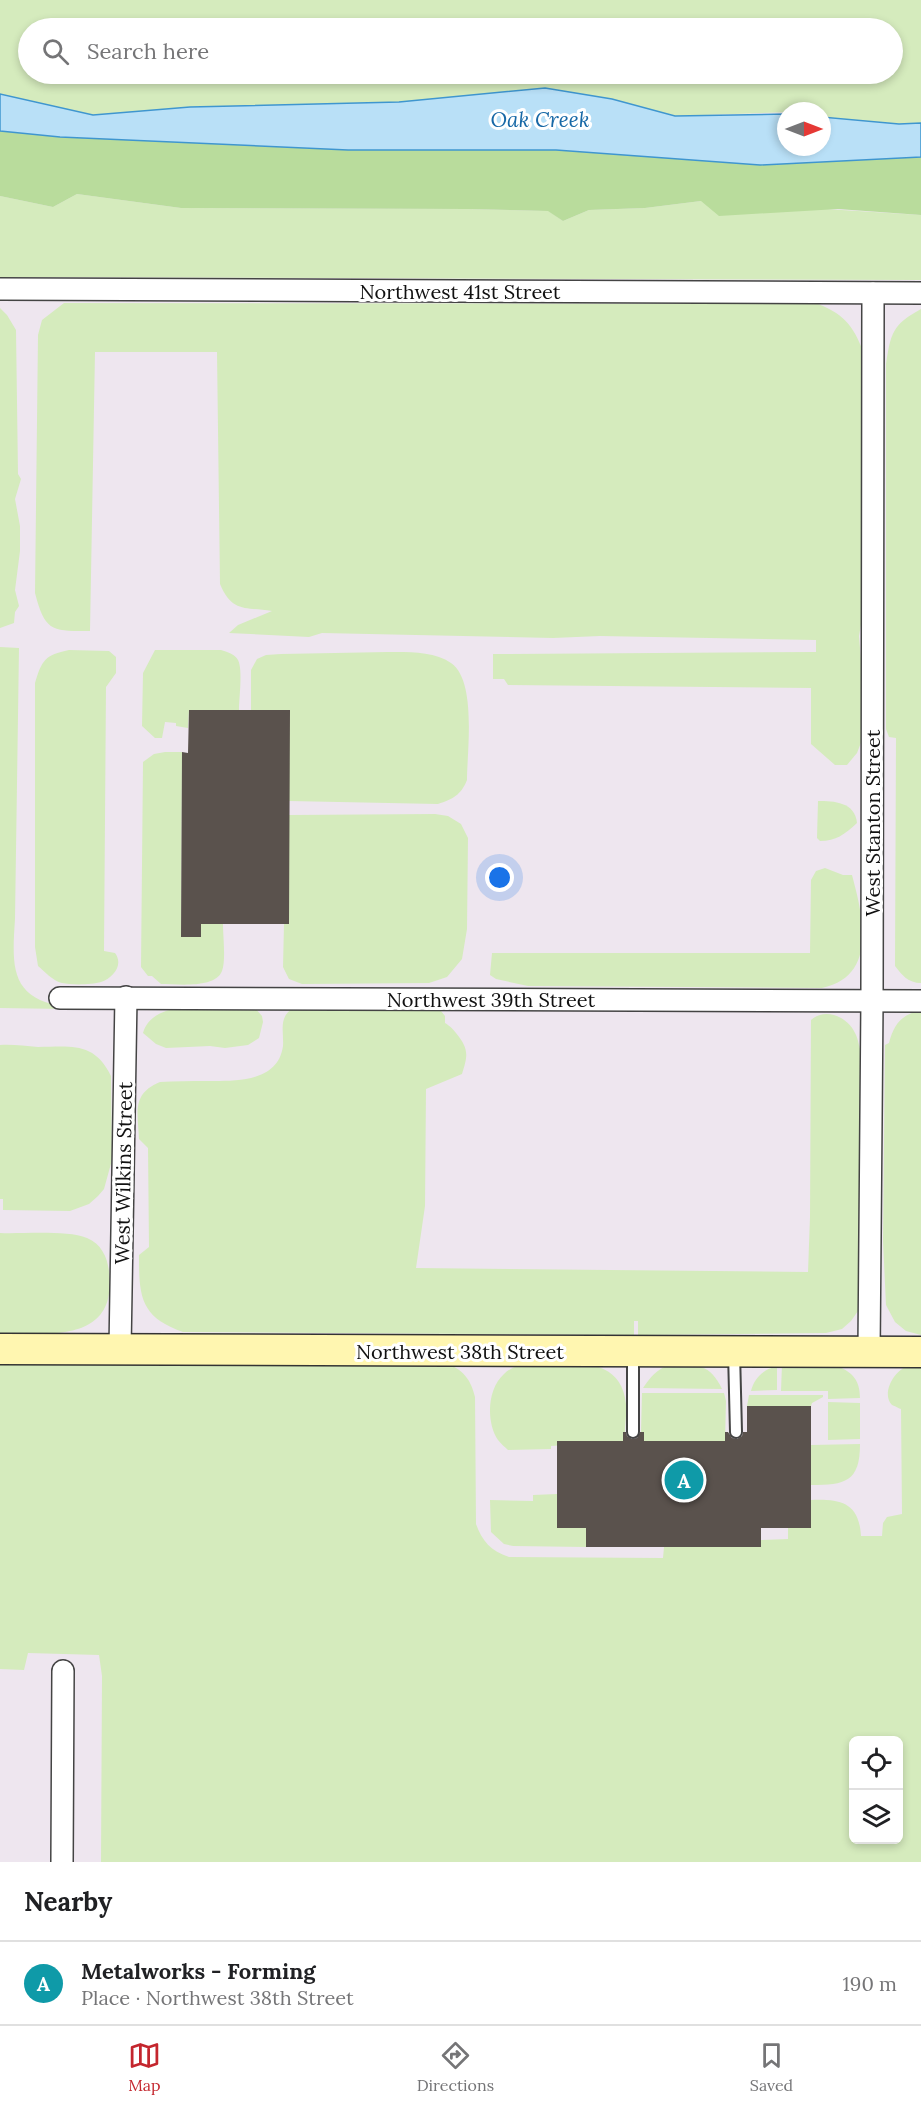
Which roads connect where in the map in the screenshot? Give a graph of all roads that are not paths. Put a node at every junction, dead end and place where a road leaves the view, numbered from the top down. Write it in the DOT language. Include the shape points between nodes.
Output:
graph roads {
  1 [pos="0,289"];
  2 [pos="873,293"];
  3 [pos="921,293"];
  4 [pos="126,997"];
  5 [pos="60,998"];
  6 [pos="872,1001"];
  7 [pos="921,1001"];
  8 [pos="0,1349"];
  9 [pos="120,1349"];
  10 [pos="633,1352"];
  11 [pos="734,1352"];
  12 [pos="869,1352"];
  13 [pos="921,1352"];
  14 [pos="633,1432"];
  15 [pos="736,1432"];
  16 [pos="63,1671"];
  17 [pos="62,1862"];
  1 -- 2 [label="street, Northwest 41st Street"];
  2 -- 3 [label="street, Northwest 41st Street"];
  2 -- 6 [label="street, West Stanton Street"];
  4 -- 5 [label="street, Northwest 39th Street"];
  4 -- 6 [label="street, Northwest 39th Street"];
  4 -- 9 [label="street, West Wilkins Street"];
  6 -- 7 [label="street, Northwest 39th Street"];
  6 -- 12 [label="street, West Stanton Street"];
  8 -- 9 [label="main road, Northwest 38th Street"];
  9 -- 10 [label="main road, Northwest 38th Street"];
  10 -- 11 [label="main road, Northwest 38th Street"];
  10 -- 14 [label="lane"];
  11 -- 12 [label="main road, Northwest 38th Street"];
  11 -- 15 [label="lane"];
  12 -- 13 [label="main road, Northwest 38th Street"];
  16 -- 17 [label="street"];
}
